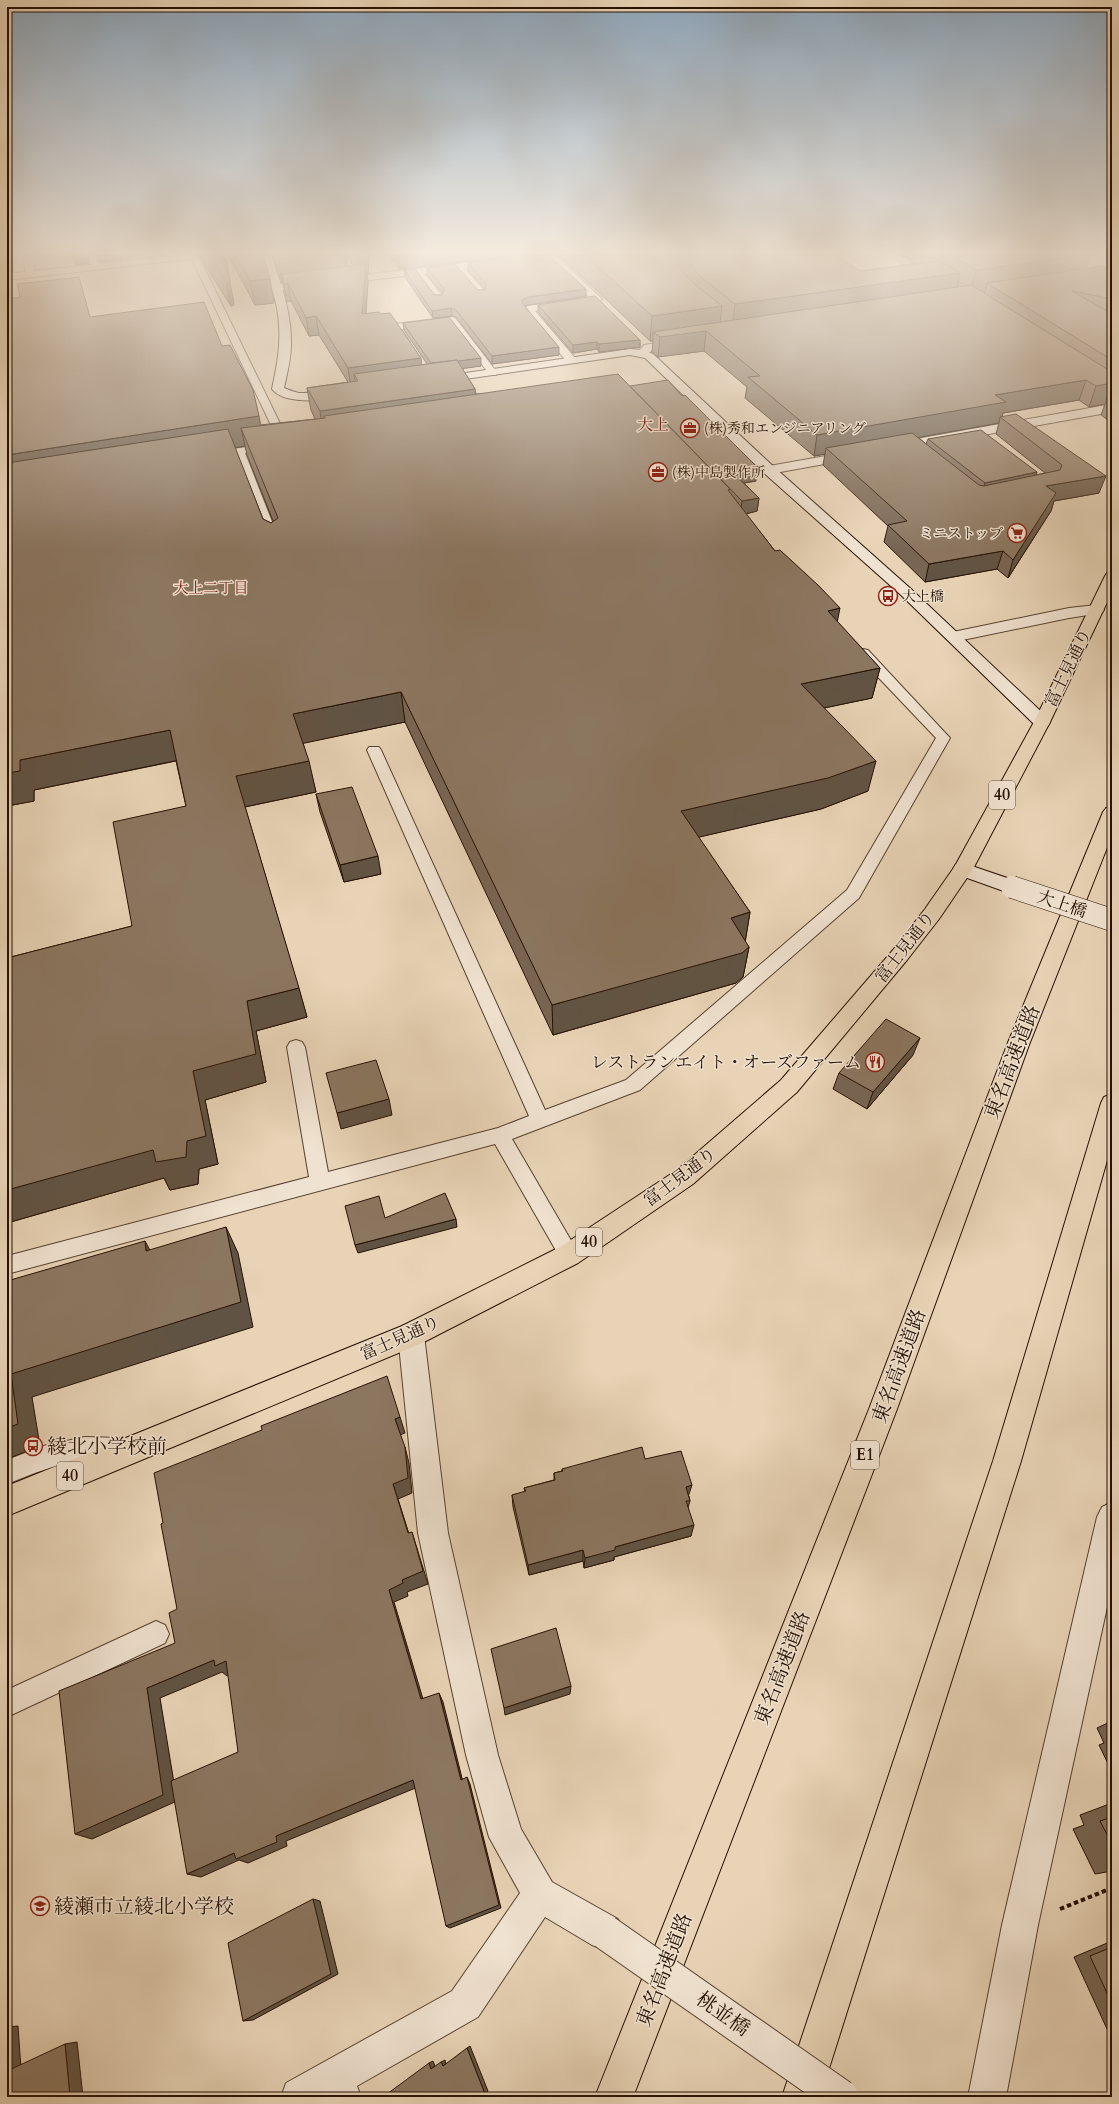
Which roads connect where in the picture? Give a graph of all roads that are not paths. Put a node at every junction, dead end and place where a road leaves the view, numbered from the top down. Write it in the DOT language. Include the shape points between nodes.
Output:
graph roads {
  1 [pos="241,353"];
  2 [pos="285,353"];
  3 [pos="478,353"];
  4 [pos="565,353"];
  5 [pos="622,353"];
  6 [pos="648,353"];
  7 [pos="572,361"];
  8 [pos="493,372"];
  9 [pos="428,380"];
  10 [pos="349,393"];
  11 [pos="1112,408"];
  12 [pos="982,432"];
  13 [pos="300,441"];
  14 [pos="994,441"];
  15 [pos="285,444"];
  16 [pos="911,444"];
  17 [pos="880,450"];
  18 [pos="239,451"];
  19 [pos="864,453"];
  20 [pos="923,454"];
  21 [pos="200,458"];
  22 [pos="769,470"];
  23 [pos="276,547"];
  24 [pos="1112,576"];
  25 [pos="1096,610"];
  26 [pos="953,637"];
  27 [pos="855,645"];
  28 [pos="1042,722"];
  29 [pos="374,750"];
  30 [pos="1112,812"];
  31 [pos="963,869"];
  32 [pos="1112,920"];
  33 [pos="296,1047"];
  34 [pos="1112,1103"];
  35 [pos="540,1120"];
  36 [pos="500,1134"];
  37 [pos="320,1182"];
  38 [pos="569,1255"];
  39 [pos="7,1265"];
  40 [pos="411,1335"];
  41 [pos="132,1450"];
  42 [pos="7,1472"];
  43 [pos="7,1501"];
  44 [pos="1112,1517"];
  45 [pos="156,1634"];
  46 [pos="7,1704"];
  47 [pos="540,1894"];
  48 [pos="339,2087"];
  49 [pos="300,2097"];
  50 [pos="614,2097"];
  51 [pos="802,2097"];
  52 [pos="840,2097"];
  53 [pos="987,2097"];
  1 -- 15 [label="lane"];
  2 -- 10 [label="street" via="278,389 295,396 310,398"];
  3 -- 8 [label="lane"];
  4 -- 7 [label="street"];
  5 -- 7 [label="street"];
  6 -- 22 [label="street"];
  7 -- 8 [label="street"];
  8 -- 9 [label="street"];
  11 -- 12 [label="street"];
  12 -- 14 [label="street"];
  12 -- 16 [label="street"];
  13 -- 15 [label="lane"];
  15 -- 18 [label="lane"];
  16 -- 17 [label="street"];
  16 -- 20 [label="street"];
  18 -- 21 [label="lane"];
  18 -- 23 [label="lane"];
  19 -- 22 [label="street"];
  22 -- 26 [label="street"];
  24 -- 25 [label="main road, 富士見通り / 40"];
  25 -- 26 [label="street" via="1069,613"];
  25 -- 28 [label="main road, 富士見通り / 40"];
  26 -- 28 [label="street"];
  27 -- 35 [label="lane" via="943,738 853,894 633,1085"];
  28 -- 31 [label="main road, 富士見通り / 40"];
  29 -- 35 [label="lane"];
  30 -- 50 [label="main road, 東名高速道路 / E1" via="1018,1045 883,1409"];
  31 -- 32 [label="street, 大上橋, bridge"];
  31 -- 38 [label="main road, 富士見通り / 40" via="900,955 789,1086 686,1177"];
  33 -- 37 [label="lane"];
  34 -- 51 [label="main road" via="1007,1461"];
  35 -- 36 [label="lane"];
  36 -- 37 [label="lane"];
  36 -- 38 [label="lane"];
  37 -- 39 [label="lane"];
  38 -- 40 [label="main road, 富士見通り / 40"];
  40 -- 41 [label="main road, 富士見通り / 40"];
  40 -- 47 [label="street" via="433,1533 482,1755 506,1837"];
  41 -- 42 [label="lane" via="85,1448 43,1458"];
  41 -- 43 [label="main road, 富士見通り / 40"];
  44 -- 53 [label="street" via="1020,1925"];
  45 -- 46 [label="lane"];
  47 -- 48 [label="street" via="465,2004"];
  47 -- 52 [label="street, 桃並橋, bridge" via="605,1932"];
  48 -- 49 [label="street"];
}
